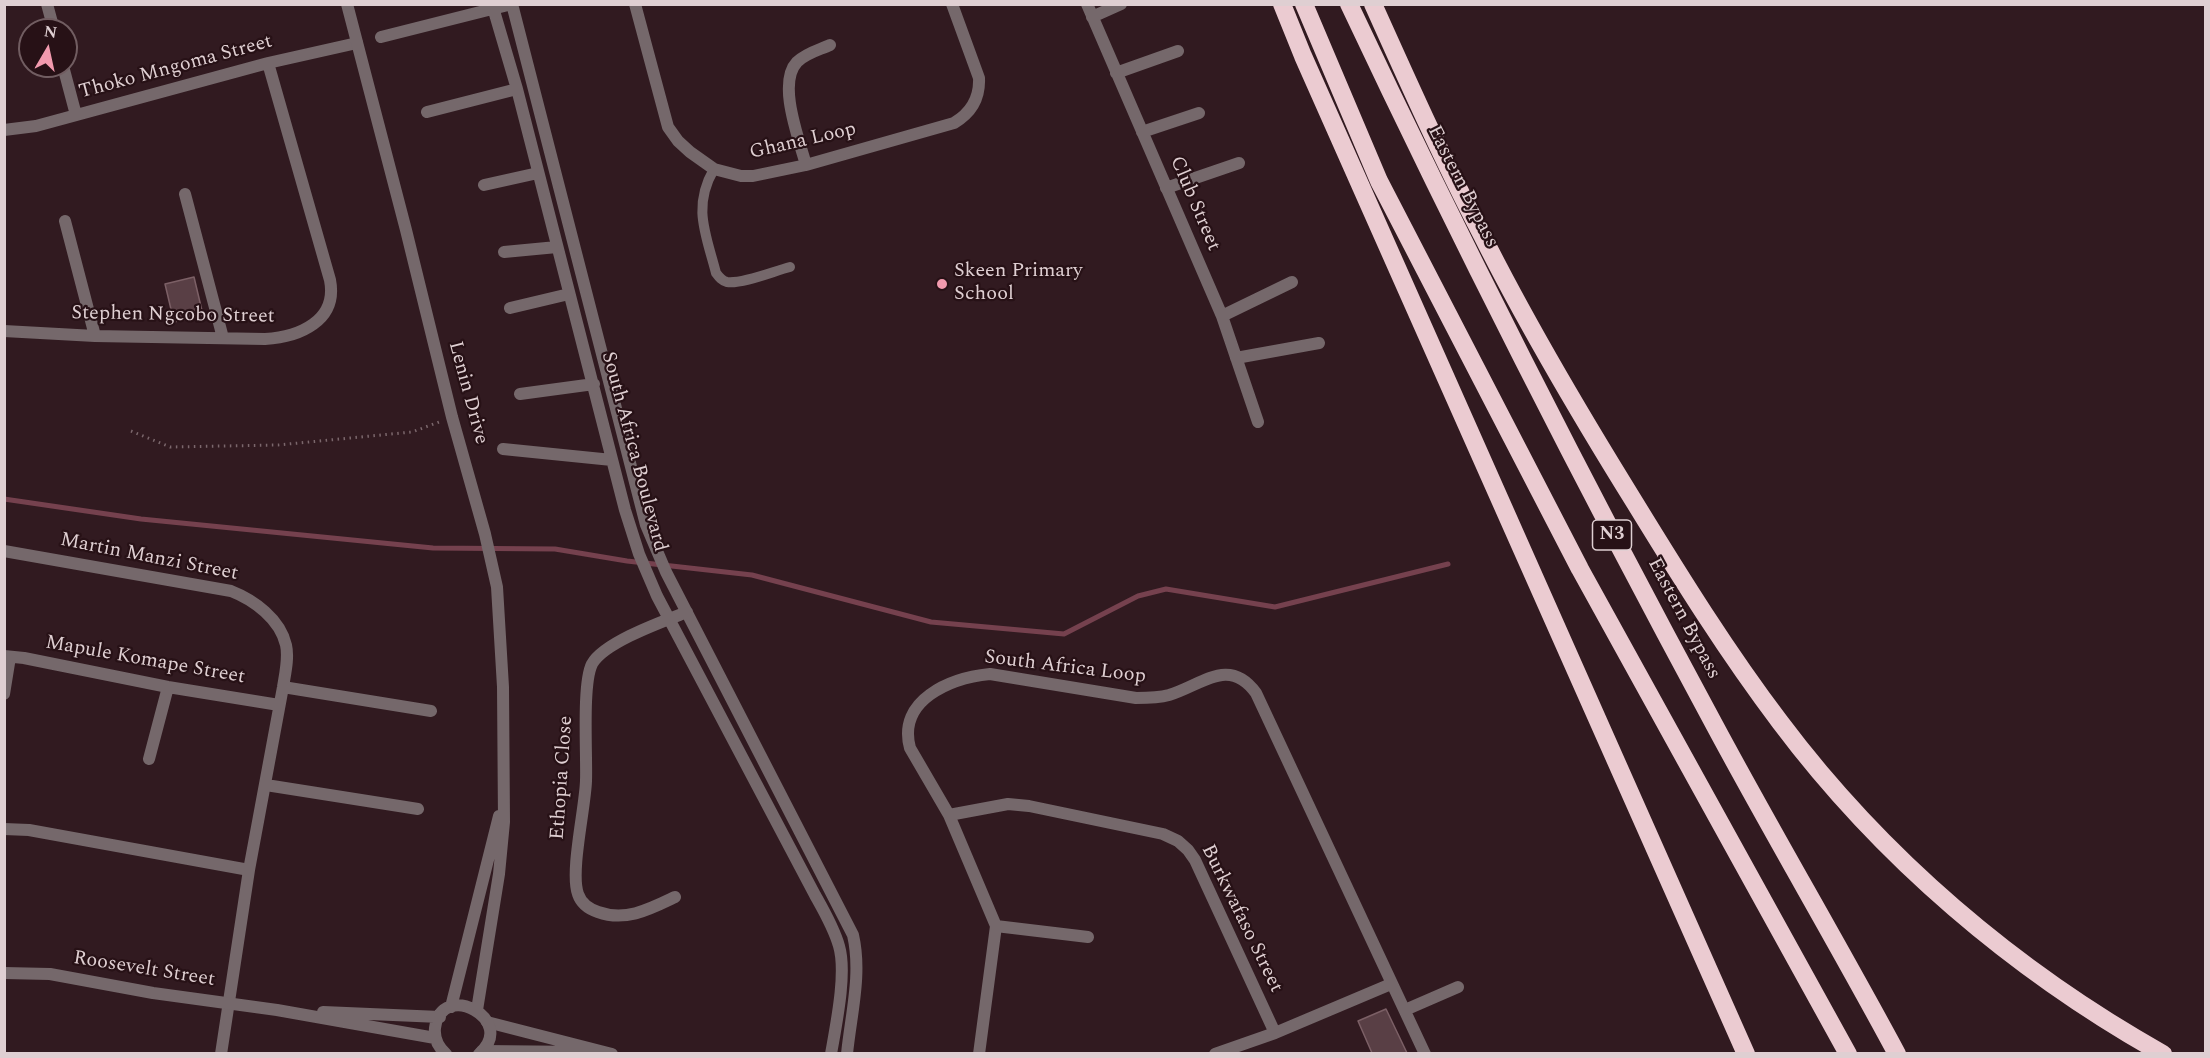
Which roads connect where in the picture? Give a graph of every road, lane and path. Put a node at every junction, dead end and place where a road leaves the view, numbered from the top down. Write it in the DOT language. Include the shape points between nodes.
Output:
graph roads {
  1 [pos="347,4"];
  2 [pos="512,4"];
  3 [pos="635,4"];
  4 [pos="951,4"];
  5 [pos="1087,4"];
  6 [pos="1121,4"];
  7 [pos="1282,4"];
  8 [pos="1304,4"];
  9 [pos="1349,4"];
  10 [pos="1372,4"];
  11 [pos="493,7"];
  12 [pos="1092,17"];
  13 [pos="381,37"];
  14 [pos="357,43"];
  15 [pos="830,45"];
  16 [pos="1178,51"];
  17 [pos="268,63"];
  18 [pos="1116,73"];
  19 [pos="66,78"];
  20 [pos="517,89"];
  21 [pos="427,112"];
  22 [pos="1199,113"];
  23 [pos="76,115"];
  24 [pos="4,130"];
  25 [pos="1142,132"];
  26 [pos="1239,163"];
  27 [pos="806,165"];
  28 [pos="714,169"];
  29 [pos="538,173"];
  30 [pos="484,185"];
  31 [pos="1166,188"];
  32 [pos="185,194"];
  33 [pos="65,221"];
  34 [pos="557,247"];
  35 [pos="504,252"];
  36 [pos="790,267"];
  37 [pos="1292,282"];
  38 [pos="569,294"];
  39 [pos="510,308"];
  40 [pos="1222,316"];
  41 [pos="4,331"];
  42 [pos="95,336"];
  43 [pos="223,338"];
  44 [pos="1319,343"];
  45 [pos="1236,358"];
  46 [pos="594,384"];
  47 [pos="520,394"];
  48 [pos="452,417"];
  49 [pos="1258,422"];
  50 [pos="130,431"];
  51 [pos="503,449"];
  52 [pos="612,460"];
  53 [pos="4,551"];
  54 [pos="686,610"];
  55 [pos="669,619"];
  56 [pos="7,656"];
  57 [pos="168,687"];
  58 [pos="283,687"];
  59 [pos="4,694"];
  60 [pos="279,705"];
  61 [pos="431,711"];
  62 [pos="149,759"];
  63 [pos="266,785"];
  64 [pos="504,798"];
  65 [pos="417,809"];
  66 [pos="949,815"];
  67 [pos="4,829"];
  68 [pos="249,870"];
  69 [pos="675,897"];
  70 [pos="996,926"];
  71 [pos="1088,937"];
  72 [pos="4,973"];
  73 [pos="1391,984"];
  74 [pos="1458,987"];
  75 [pos="227,1003"];
  76 [pos="452,1007"];
  77 [pos="277,1010"];
  78 [pos="477,1010"];
  79 [pos="1405,1010"];
  80 [pos="440,1017"];
  81 [pos="487,1022"];
  82 [pos="1275,1033"];
  83 [pos="435,1038"];
  84 [pos="480,1052"];
  85 [pos="221,1053"];
  86 [pos="443,1053"];
  87 [pos="609,1053"];
  88 [pos="831,1053"];
  89 [pos="847,1053"];
  90 [pos="979,1053"];
  91 [pos="1215,1053"];
  92 [pos="1425,1053"];
  93 [pos="1746,1053"];
  94 [pos="1848,1053"];
  95 [pos="1897,1053"];
  96 [pos="2163,1053"];
  1 -- 14 [label="street, Lenin Drive"];
  2 -- 11 [label="street"];
  2 -- 54 [label="street, South Africa Boulevard" via="642,512"];
  3 -- 28 [label="street, Ghana Loop" via="668,127 690,152"];
  4 -- 27 [label="street, Ghana Loop" via="980,78 980,90 969,112 954,123"];
  5 -- 12 [label="street, Club Street"];
  6 -- 12 [label="street"];
  7 -- 93 [label="highway"];
  8 -- 94 [label="highway, N3" via="1379,181 1580,569"];
  9 -- 95 [label="highway, Eastern Bypass / N3" via="1421,158 1610,531"];
  10 -- 96 [label="highway" via="1482,236 1541,346 1671,561 1737,664 1782,725 1896,854 1961,914 2089,1009"];
  11 -- 13 [label="street"];
  11 -- 20 [label="street, South Africa Boulevard"];
  12 -- 18 [label="street, Club Street"];
  14 -- 17 [label="street, Thoko Mngoma Street"];
  14 -- 48 [label="street, Lenin Drive"];
  15 -- 27 [label="street" via="804,56 790,72 789,97"];
  16 -- 18 [label="street"];
  17 -- 23 [label="street, Thoko Mngoma Street"];
  17 -- 43 [label="street, Stephen Ngcobo Street" via="332,296 317,321 299,333 284,338"];
  18 -- 25 [label="street, Club Street"];
  19 -- 23 [label="street"];
  20 -- 21 [label="street"];
  20 -- 29 [label="street, South Africa Boulevard"];
  22 -- 25 [label="street"];
  23 -- 24 [label="street, Thoko Mngoma Street"];
  25 -- 31 [label="street, Club Street"];
  26 -- 31 [label="street"];
  27 -- 28 [label="street, Ghana Loop" via="753,176"];
  28 -- 36 [label="lane" via="704,190 701,211 716,273 732,282"];
  29 -- 30 [label="street"];
  29 -- 34 [label="street, South Africa Boulevard"];
  31 -- 40 [label="street, Club Street"];
  32 -- 43 [label="street"];
  33 -- 42 [label="street"];
  34 -- 35 [label="street"];
  34 -- 38 [label="street, South Africa Boulevard"];
  37 -- 40 [label="street"];
  38 -- 39 [label="street"];
  38 -- 46 [label="street, South Africa Boulevard"];
  40 -- 45 [label="street, Club Street"];
  41 -- 42 [label="street, Stephen Ngcobo Street"];
  42 -- 43 [label="street, Stephen Ngcobo Street"];
  44 -- 45 [label="street"];
  45 -- 49 [label="street, Club Street"];
  46 -- 47 [label="street"];
  46 -- 52 [label="street, South Africa Boulevard"];
  48 -- 50 [label="path" via="412,432 278,445 170,447"];
  48 -- 64 [label="street, Lenin Drive" via="492,560 499,610"];
  51 -- 52 [label="street"];
  52 -- 55 [label="street, South Africa Boulevard" via="630,527"];
  53 -- 58 [label="street, Martin Manzi Street" via="245,596 272,620 286,645"];
  54 -- 55 [label="street, Ethopia Close"];
  54 -- 89 [label="street, South Africa Boulevard" via="853,935 857,975"];
  55 -- 69 [label="street, Ethopia Close" via="609,647 593,663 587,692 586,783 575,874 578,895 584,904 608,915 638,914"];
  55 -- 88 [label="street, South Africa Boulevard" via="836,935 842,967"];
  56 -- 57 [label="street, Mapule Komape Street"];
  56 -- 59 [label="street"];
  57 -- 60 [label="street, Mapule Komape Street"];
  57 -- 62 [label="street"];
  58 -- 60 [label="street, Martin Manzi Street"];
  58 -- 61 [label="street"];
  60 -- 63 [label="street, Martin Manzi Street"];
  63 -- 65 [label="street"];
  63 -- 68 [label="street, Martin Manzi Street"];
  64 -- 76 [label="street"];
  64 -- 78 [label="street" via="501,852"];
  66 -- 70 [label="street, South Africa Loop"];
  66 -- 73 [label="street, South Africa Loop" via="907,737 912,711 947,685 990,674 1153,699 1216,675 1240,677 1256,693"];
  66 -- 82 [label="street, Burkwafaso Street" via="1008,804 1029,806 1150,830 1178,841 1195,860"];
  67 -- 68 [label="street" via="29,830"];
  68 -- 75 [label="street, Martin Manzi Street"];
  70 -- 71 [label="street"];
  70 -- 90 [label="street"];
  72 -- 75 [label="street, Roosevelt Street" via="50,974"];
  73 -- 79 [label="street, South Africa Loop"];
  73 -- 82 [label="street"];
  74 -- 79 [label="street"];
  75 -- 77 [label="street, Roosevelt Street"];
  75 -- 85 [label="street, Martin Manzi Street"];
  76 -- 78 [label="street"];
  76 -- 80 [label="street"];
  77 -- 80 [label="street, Roosevelt Street"];
  77 -- 83 [label="street, Roosevelt Street"];
  78 -- 81 [label="street"];
  79 -- 92 [label="street, South Africa Loop"];
  80 -- 83 [label="street"];
  81 -- 84 [label="street" via="489,1037"];
  81 -- 87 [label="street"];
  82 -- 91 [label="street"];
  83 -- 86 [label="street"];
  84 -- 87 [label="street"];
}
